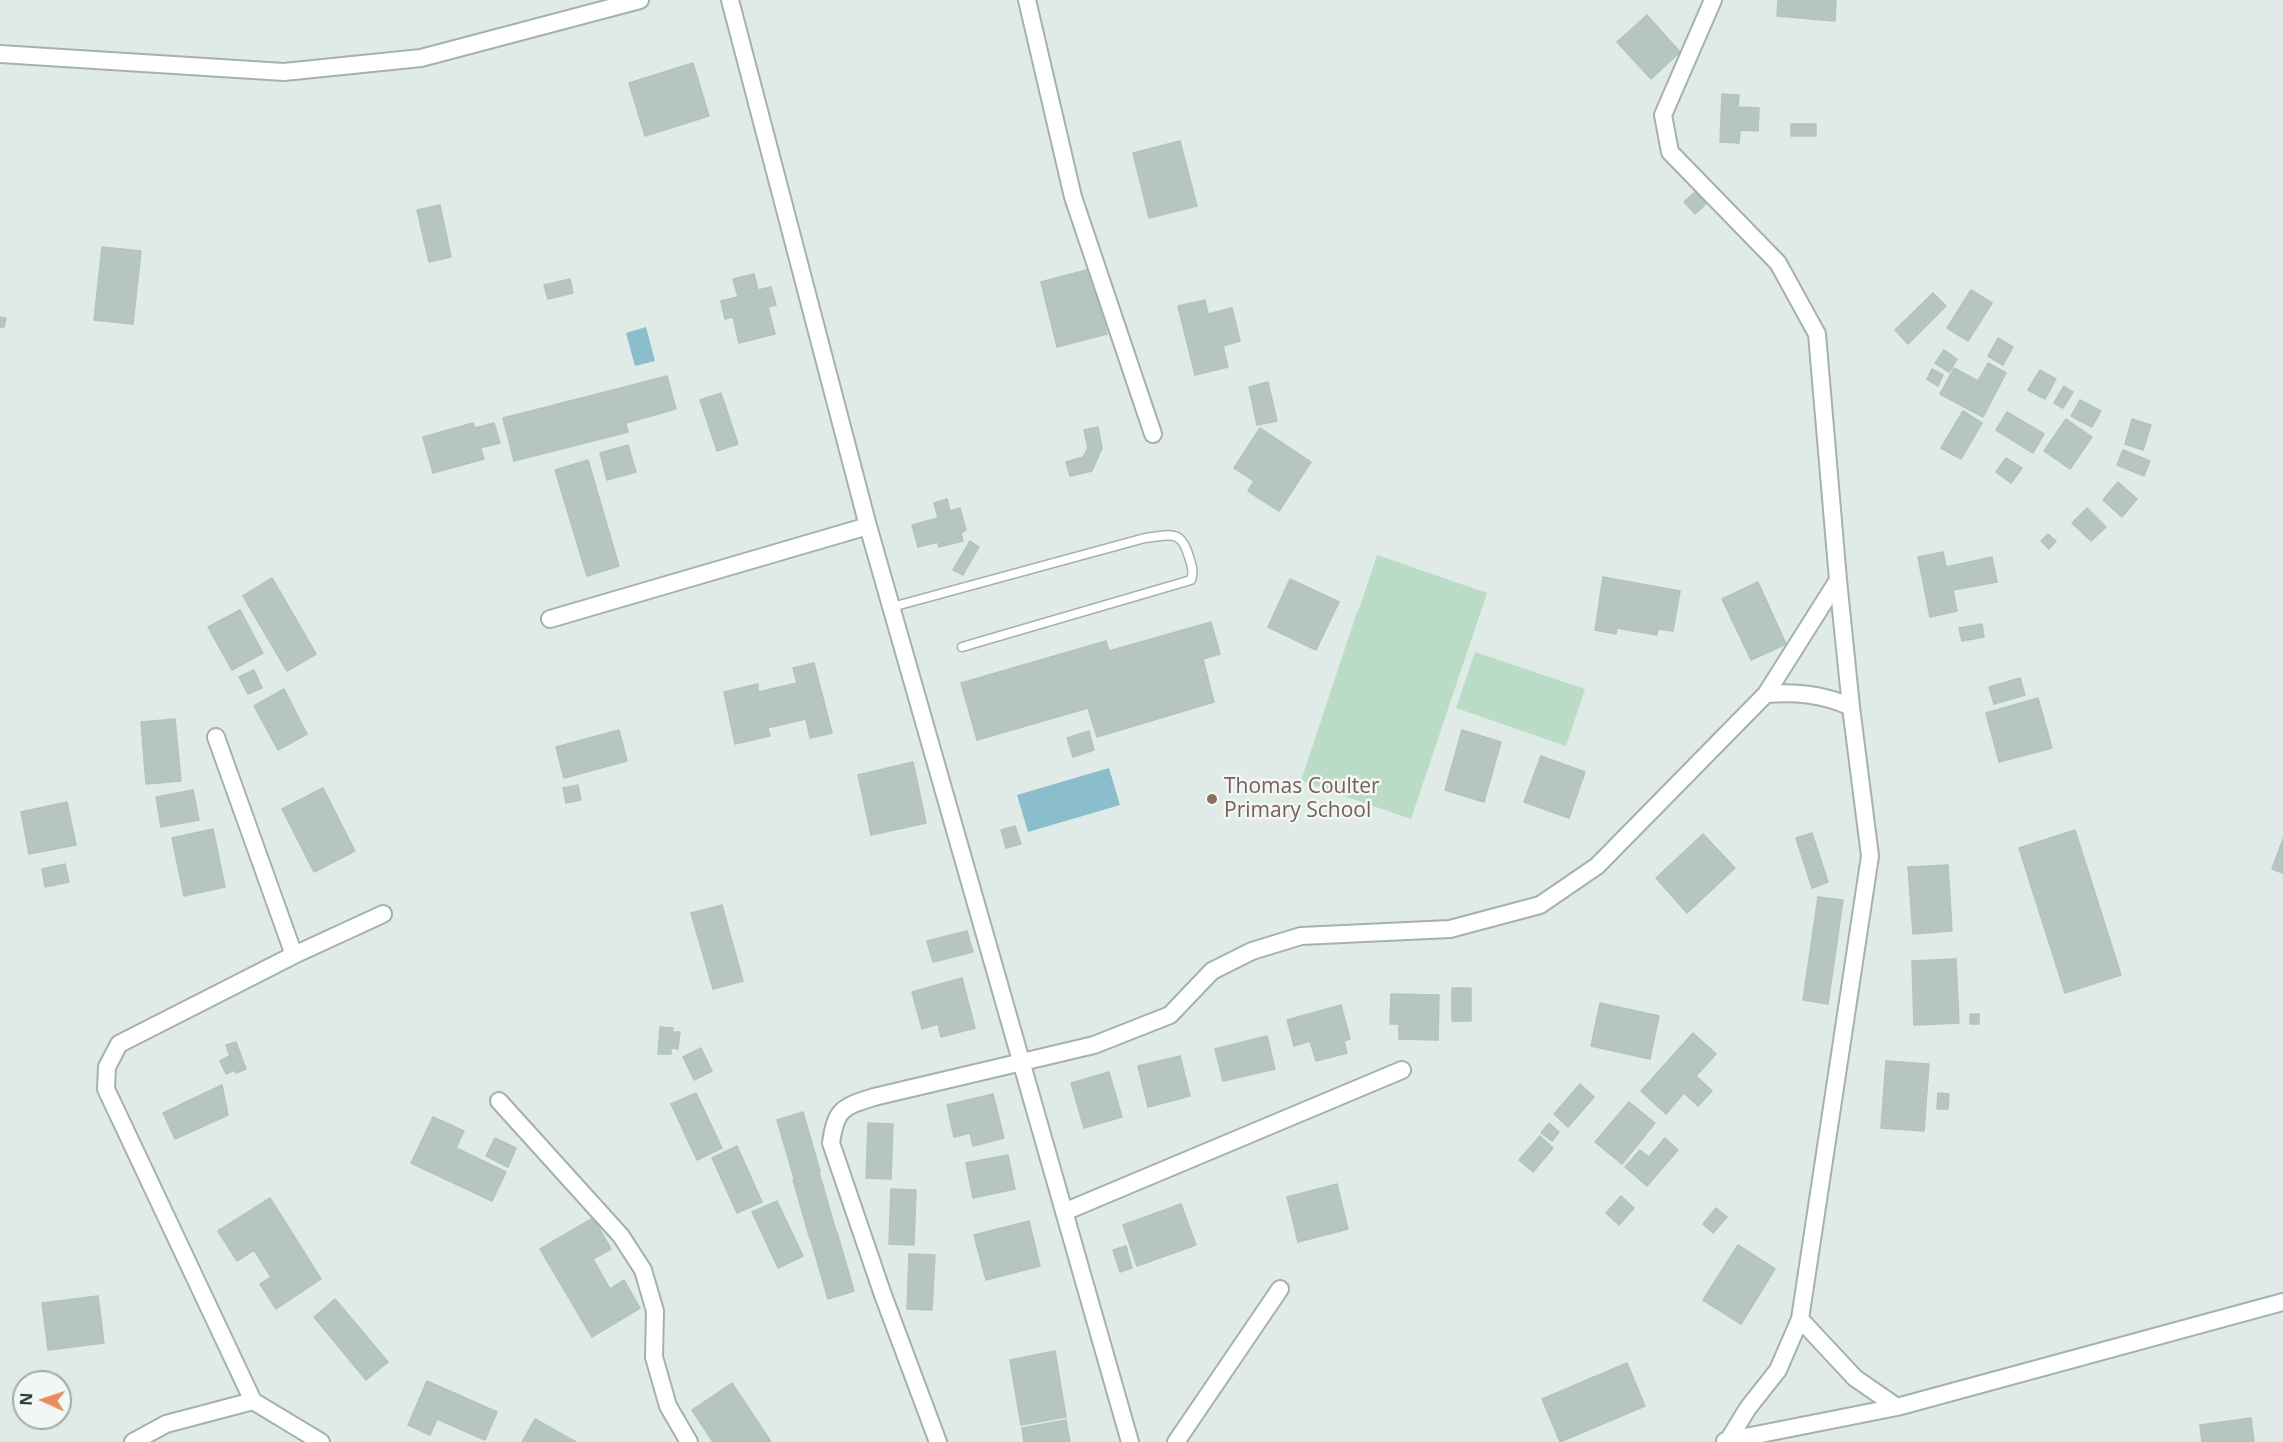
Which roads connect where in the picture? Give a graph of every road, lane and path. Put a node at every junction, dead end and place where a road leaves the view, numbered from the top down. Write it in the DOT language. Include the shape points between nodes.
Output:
graph roads {
  1 [pos="640,0"];
  2 [pos="730,0"];
  3 [pos="1028,0"];
  4 [pos="1713,0"];
  5 [pos="0,54"];
  6 [pos="1153,434"];
  7 [pos="868,526"];
  8 [pos="1838,580"];
  9 [pos="892,607"];
  10 [pos="550,619"];
  11 [pos="962,647"];
  12 [pos="1766,694"];
  13 [pos="1851,707"];
  14 [pos="216,737"];
  15 [pos="382,914"];
  16 [pos="294,955"];
  17 [pos="1022,1061"];
  18 [pos="1402,1070"];
  19 [pos="499,1101"];
  20 [pos="1064,1212"];
  21 [pos="1281,1289"];
  22 [pos="2283,1302"];
  23 [pos="1800,1319"];
  24 [pos="253,1401"];
  25 [pos="1897,1407"];
  26 [pos="1726,1440"];
  27 [pos="133,1442"];
  28 [pos="321,1442"];
  29 [pos="689,1442"];
  30 [pos="938,1442"];
  31 [pos="1130,1442"];
  32 [pos="1176,1442"];
  1 -- 5 [label="street" via="422,58 284,72"];
  2 -- 7 [label="street"];
  3 -- 6 [label="street" via="1072,197"];
  4 -- 8 [label="street" via="1663,115 1670,152 1778,263 1817,334"];
  7 -- 9 [label="street"];
  7 -- 10 [label="street"];
  8 -- 12 [label="street"];
  8 -- 13 [label="street"];
  9 -- 11 [label="lane" via="1146,538 1179,536 1185,542 1194,573 1191,580"];
  9 -- 17 [label="street"];
  12 -- 13 [label="street" via="1798,692 1835,699"];
  12 -- 17 [label="street" via="1597,866 1540,905 1450,929 1301,936 1252,951 1212,971 1170,1016 1094,1045"];
  13 -- 23 [label="street" via="1870,856"];
  14 -- 16 [label="street"];
  15 -- 16 [label="street"];
  16 -- 24 [label="street" via="119,1044 107,1067 106,1089"];
  17 -- 20 [label="street"];
  17 -- 30 [label="street" via="873,1097 850,1105 835,1120 831,1143"];
  18 -- 20 [label="street"];
  19 -- 29 [label="street" via="621,1236 643,1270 655,1311 654,1357 668,1406"];
  20 -- 31 [label="street"];
  21 -- 32 [label="street"];
  22 -- 25 [label="street"];
  23 -- 25 [label="street" via="1855,1378"];
  23 -- 26 [label="street" via="1778,1370"];
  24 -- 27 [label="street" via="166,1424"];
  24 -- 28 [label="street"];
  25 -- 26 [label="street"];
}
